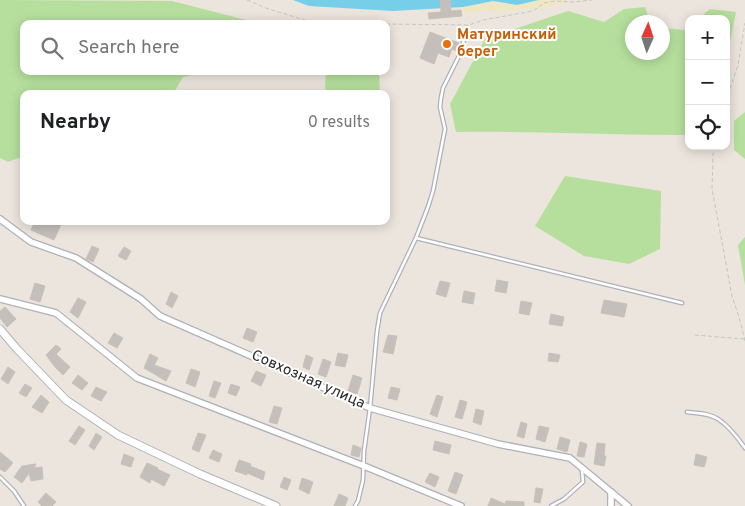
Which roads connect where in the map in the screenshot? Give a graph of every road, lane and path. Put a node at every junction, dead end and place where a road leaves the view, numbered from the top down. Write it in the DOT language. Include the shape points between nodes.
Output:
graph roads {
  1 [pos="247,0"];
  2 [pos="592,0"];
  3 [pos="305,20"];
  4 [pos="745,23"];
  5 [pos="390,24"];
  6 [pos="464,32"];
  7 [pos="730,89"];
  8 [pos="714,150"];
  9 [pos="0,219"];
  10 [pos="416,238"];
  11 [pos="0,299"];
  12 [pos="682,303"];
  13 [pos="0,328"];
  14 [pos="695,335"];
  15 [pos="745,340"];
  16 [pos="370,408"];
  17 [pos="687,412"];
  18 [pos="745,448"];
  19 [pos="364,466"];
  20 [pos="582,468"];
  21 [pos="0,477"];
  22 [pos="611,492"];
  23 [pos="24,506"];
  24 [pos="276,506"];
  25 [pos="355,506"];
  26 [pos="461,506"];
  27 [pos="551,506"];
  28 [pos="611,506"];
  29 [pos="628,506"];
  1 -- 3 [label="path"];
  2 -- 5 [label="path" via="544,3 533,12 469,25"];
  4 -- 7 [label="path"];
  6 -- 10 [label="lane" via="459,56 440,98 444,140 433,191"];
  8 -- 15 [label="path" via="712,190 732,296"];
  9 -- 16 [label="street, Совхозная улица" via="31,242 76,258 141,299 160,316"];
  10 -- 12 [label="lane"];
  10 -- 16 [label="lane" via="380,313"];
  11 -- 19 [label="street" via="56,313 137,378"];
  13 -- 24 [label="street" via="66,400 118,435"];
  14 -- 15 [label="path"];
  16 -- 19 [label="lane"];
  16 -- 20 [label="street, Совхозная улица" via="498,444 570,458"];
  17 -- 18 [label="lane" via="718,418"];
  19 -- 25 [label="lane"];
  19 -- 26 [label="street"];
  20 -- 22 [label="street, Совхозная улица"];
  20 -- 27 [label="lane" via="583,482"];
  21 -- 23 [label="lane"];
  22 -- 28 [label="street"];
  22 -- 29 [label="street, Совхозная улица"];
}
